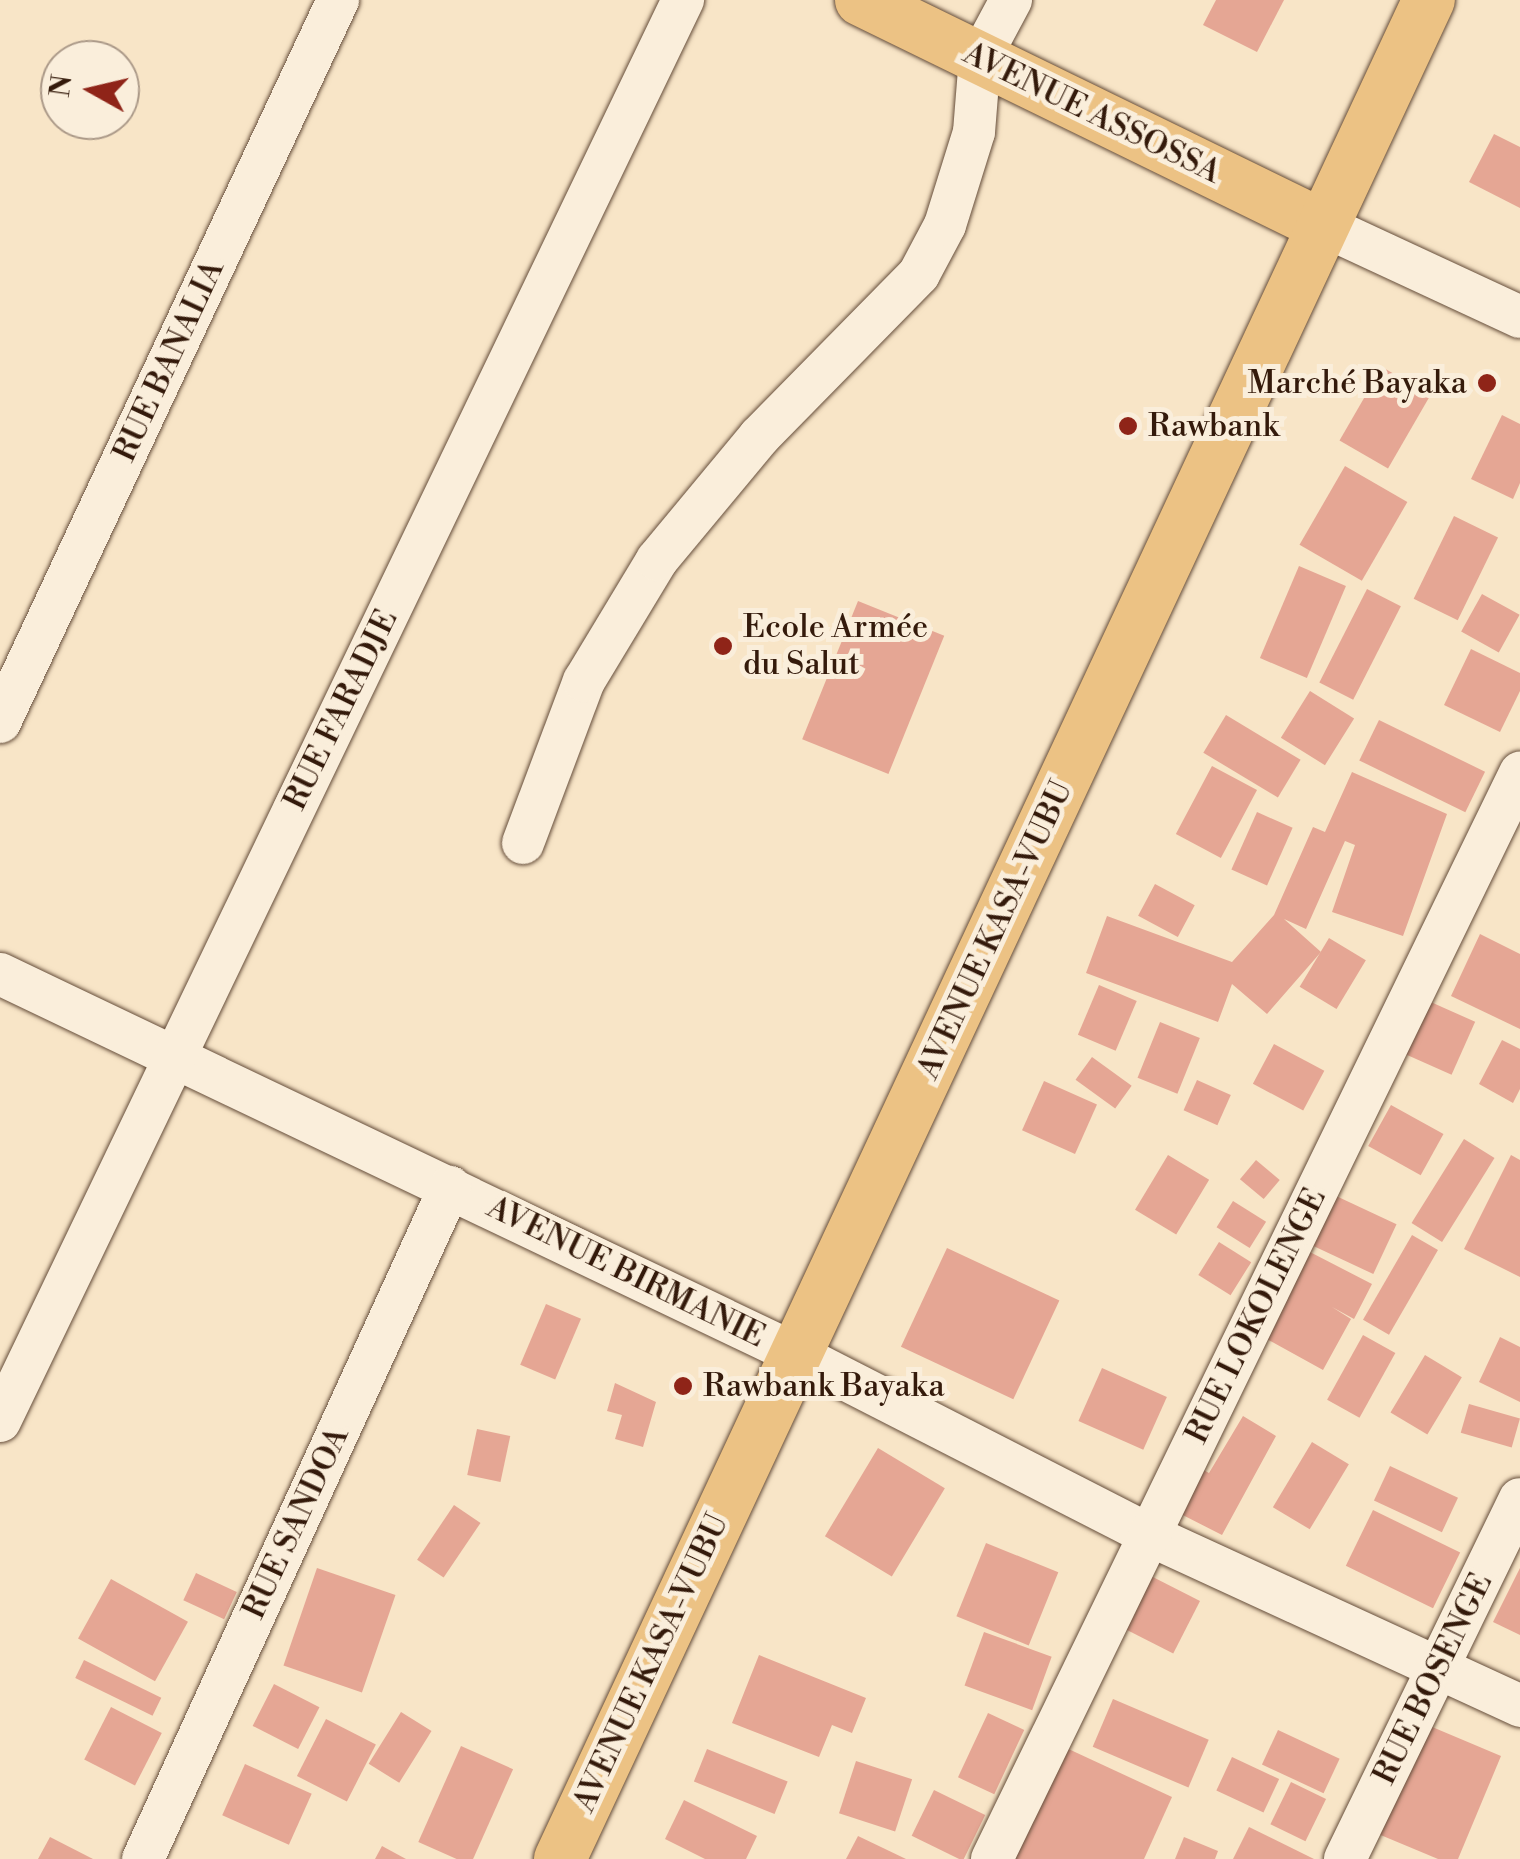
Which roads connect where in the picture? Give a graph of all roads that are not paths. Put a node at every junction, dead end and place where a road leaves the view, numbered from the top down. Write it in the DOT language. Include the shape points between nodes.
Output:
graph roads {
  1 [pos="338,0"];
  2 [pos="682,0"];
  3 [pos="862,0"];
  4 [pos="1011,0"];
  5 [pos="1429,0"];
  6 [pos="980,58"];
  7 [pos="1322,224"];
  8 [pos="1520,316"];
  9 [pos="0,722"];
  10 [pos="1520,773"];
  11 [pos="523,843"];
  12 [pos="0,974"];
  13 [pos="174,1056"];
  14 [pos="450,1187"];
  15 [pos="796,1354"];
  16 [pos="0,1421"];
  17 [pos="1520,1499"];
  18 [pos="1149,1535"];
  19 [pos="1438,1667"];
  20 [pos="1520,1706"];
  21 [pos="143,1859"];
  22 [pos="560,1859"];
  23 [pos="992,1859"];
  24 [pos="1345,1859"];
  1 -- 9 [label="street, RUE BANALIA"];
  2 -- 13 [label="street, RUE FARADJE"];
  3 -- 6 [label="main road, AVENUE ASSOSSA"];
  4 -- 6 [label="street"];
  5 -- 7 [label="main road, AVENUE KASA-VUBU"];
  6 -- 7 [label="main road, AVENUE ASSOSSA"];
  6 -- 11 [label="street" via="974,132 945,225 918,274 759,437 657,560 584,681"];
  7 -- 8 [label="street"];
  7 -- 15 [label="main road, AVENUE KASA-VUBU"];
  10 -- 18 [label="street, RUE LOKOLENGE"];
  12 -- 13 [label="street, AVENUE BIRMANIE"];
  13 -- 14 [label="street, AVENUE BIRMANIE"];
  13 -- 16 [label="street, RUE FARADJE"];
  14 -- 15 [label="street, AVENUE BIRMANIE"];
  14 -- 21 [label="street, RUE SANDOA"];
  15 -- 18 [label="street, AVENUE BIRMANIE"];
  15 -- 22 [label="main road, AVENUE KASA-VUBU"];
  17 -- 19 [label="street, RUE BOSENGE"];
  18 -- 19 [label="street, AVENUE BIRMANIE"];
  18 -- 23 [label="street, RUE LOKOLENGE"];
  19 -- 20 [label="street, AVENUE BIRMANIE"];
  19 -- 24 [label="street, RUE BOSENGE"];
}
